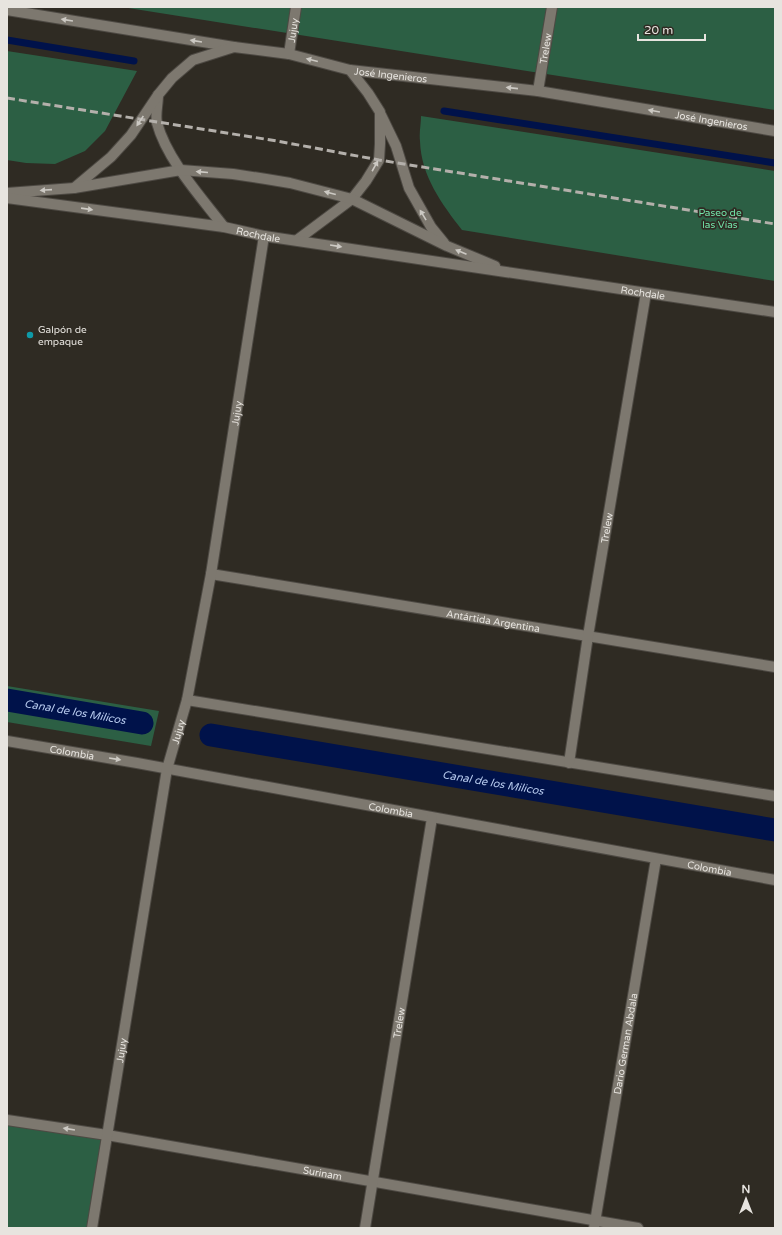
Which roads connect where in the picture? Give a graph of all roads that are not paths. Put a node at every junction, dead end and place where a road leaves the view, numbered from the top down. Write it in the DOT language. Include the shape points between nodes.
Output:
graph roads {
  1 [pos="296,7"];
  2 [pos="552,7"];
  3 [pos="7,10"];
  4 [pos="234,47"];
  5 [pos="289,54"];
  6 [pos="350,70"];
  7 [pos="538,91"];
  8 [pos="158,95"];
  9 [pos="380,112"];
  10 [pos="775,131"];
  11 [pos="181,170"];
  12 [pos="74,188"];
  13 [pos="7,193"];
  14 [pos="7,198"];
  15 [pos="352,199"];
  16 [pos="224,227"];
  17 [pos="264,236"];
  18 [pos="297,240"];
  19 [pos="447,246"];
  20 [pos="510,272"];
  21 [pos="646,293"];
  22 [pos="775,312"];
  23 [pos="211,574"];
  24 [pos="588,636"];
  25 [pos="775,668"];
  26 [pos="187,700"];
  27 [pos="7,741"];
  28 [pos="569,763"];
  29 [pos="167,769"];
  30 [pos="775,796"];
  31 [pos="432,818"];
  32 [pos="656,859"];
  33 [pos="775,880"];
  34 [pos="7,1120"];
  35 [pos="107,1135"];
  36 [pos="372,1181"];
  37 [pos="594,1224"];
  38 [pos="92,1228"];
  39 [pos="365,1228"];
  40 [pos="638,1228"];
  1 -- 5 [label="street, Jujuy"];
  2 -- 7 [label="street, Trelew"];
  4 -- 3 [label="street, José Ingenieros, one-way"];
  4 -- 5 [label="street, José Ingenieros"];
  4 -- 8 [label="street" via="193,60 172,78"];
  6 -- 5 [label="street, José Ingenieros, one-way"];
  7 -- 6 [label="street, José Ingenieros, one-way"];
  6 -- 9 [label="street, Rochdale"];
  10 -- 7 [label="street, José Ingenieros, one-way"];
  8 -- 11 [label="street" via="157,121 165,143"];
  8 -- 12 [label="street, one-way" via="131,135 111,157"];
  15 -- 9 [label="street, one-way" via="379,160"];
  19 -- 9 [label="street, Rochdale, one-way" via="431,227 409,188 396,146"];
  11 -- 12 [label="street, Rochdale"];
  15 -- 11 [label="street, Rochdale, one-way" via="290,183 234,174"];
  11 -- 16 [label="street"];
  12 -- 13 [label="street, Rochdale, one-way"];
  14 -- 16 [label="street, Rochdale, one-way"];
  15 -- 18 [label="street"];
  15 -- 19 [label="street, Rochdale"];
  16 -- 17 [label="street, Rochdale"];
  17 -- 18 [label="street, Rochdale"];
  17 -- 23 [label="street, Jujuy"];
  18 -- 20 [label="street, Rochdale, one-way"];
  20 -- 19 [label="street, Rochdale, one-way"];
  20 -- 21 [label="street, Rochdale"];
  21 -- 22 [label="street, Rochdale"];
  21 -- 24 [label="street, Trelew"];
  23 -- 24 [label="street, Antártida Argentina"];
  23 -- 26 [label="street, Jujuy"];
  24 -- 25 [label="street, Antártida Argentina"];
  24 -- 28 [label="street, Trelew"];
  26 -- 28 [label="street"];
  26 -- 29 [label="street, Jujuy"];
  27 -- 29 [label="street, Colombia, one-way"];
  28 -- 30 [label="street"];
  29 -- 31 [label="street, Colombia"];
  29 -- 35 [label="street, Jujuy"];
  31 -- 32 [label="street, Colombia"];
  31 -- 36 [label="street, Trelew"];
  32 -- 33 [label="street, Colombia"];
  32 -- 37 [label="street, Dario German Abdala"];
  35 -- 34 [label="street, Surinam, one-way"];
  35 -- 36 [label="street, Surinam"];
  35 -- 38 [label="street, Jujuy"];
  36 -- 37 [label="street, Surinam"];
  36 -- 39 [label="street, Trelew"];
  37 -- 40 [label="street, Surinam"];
}
